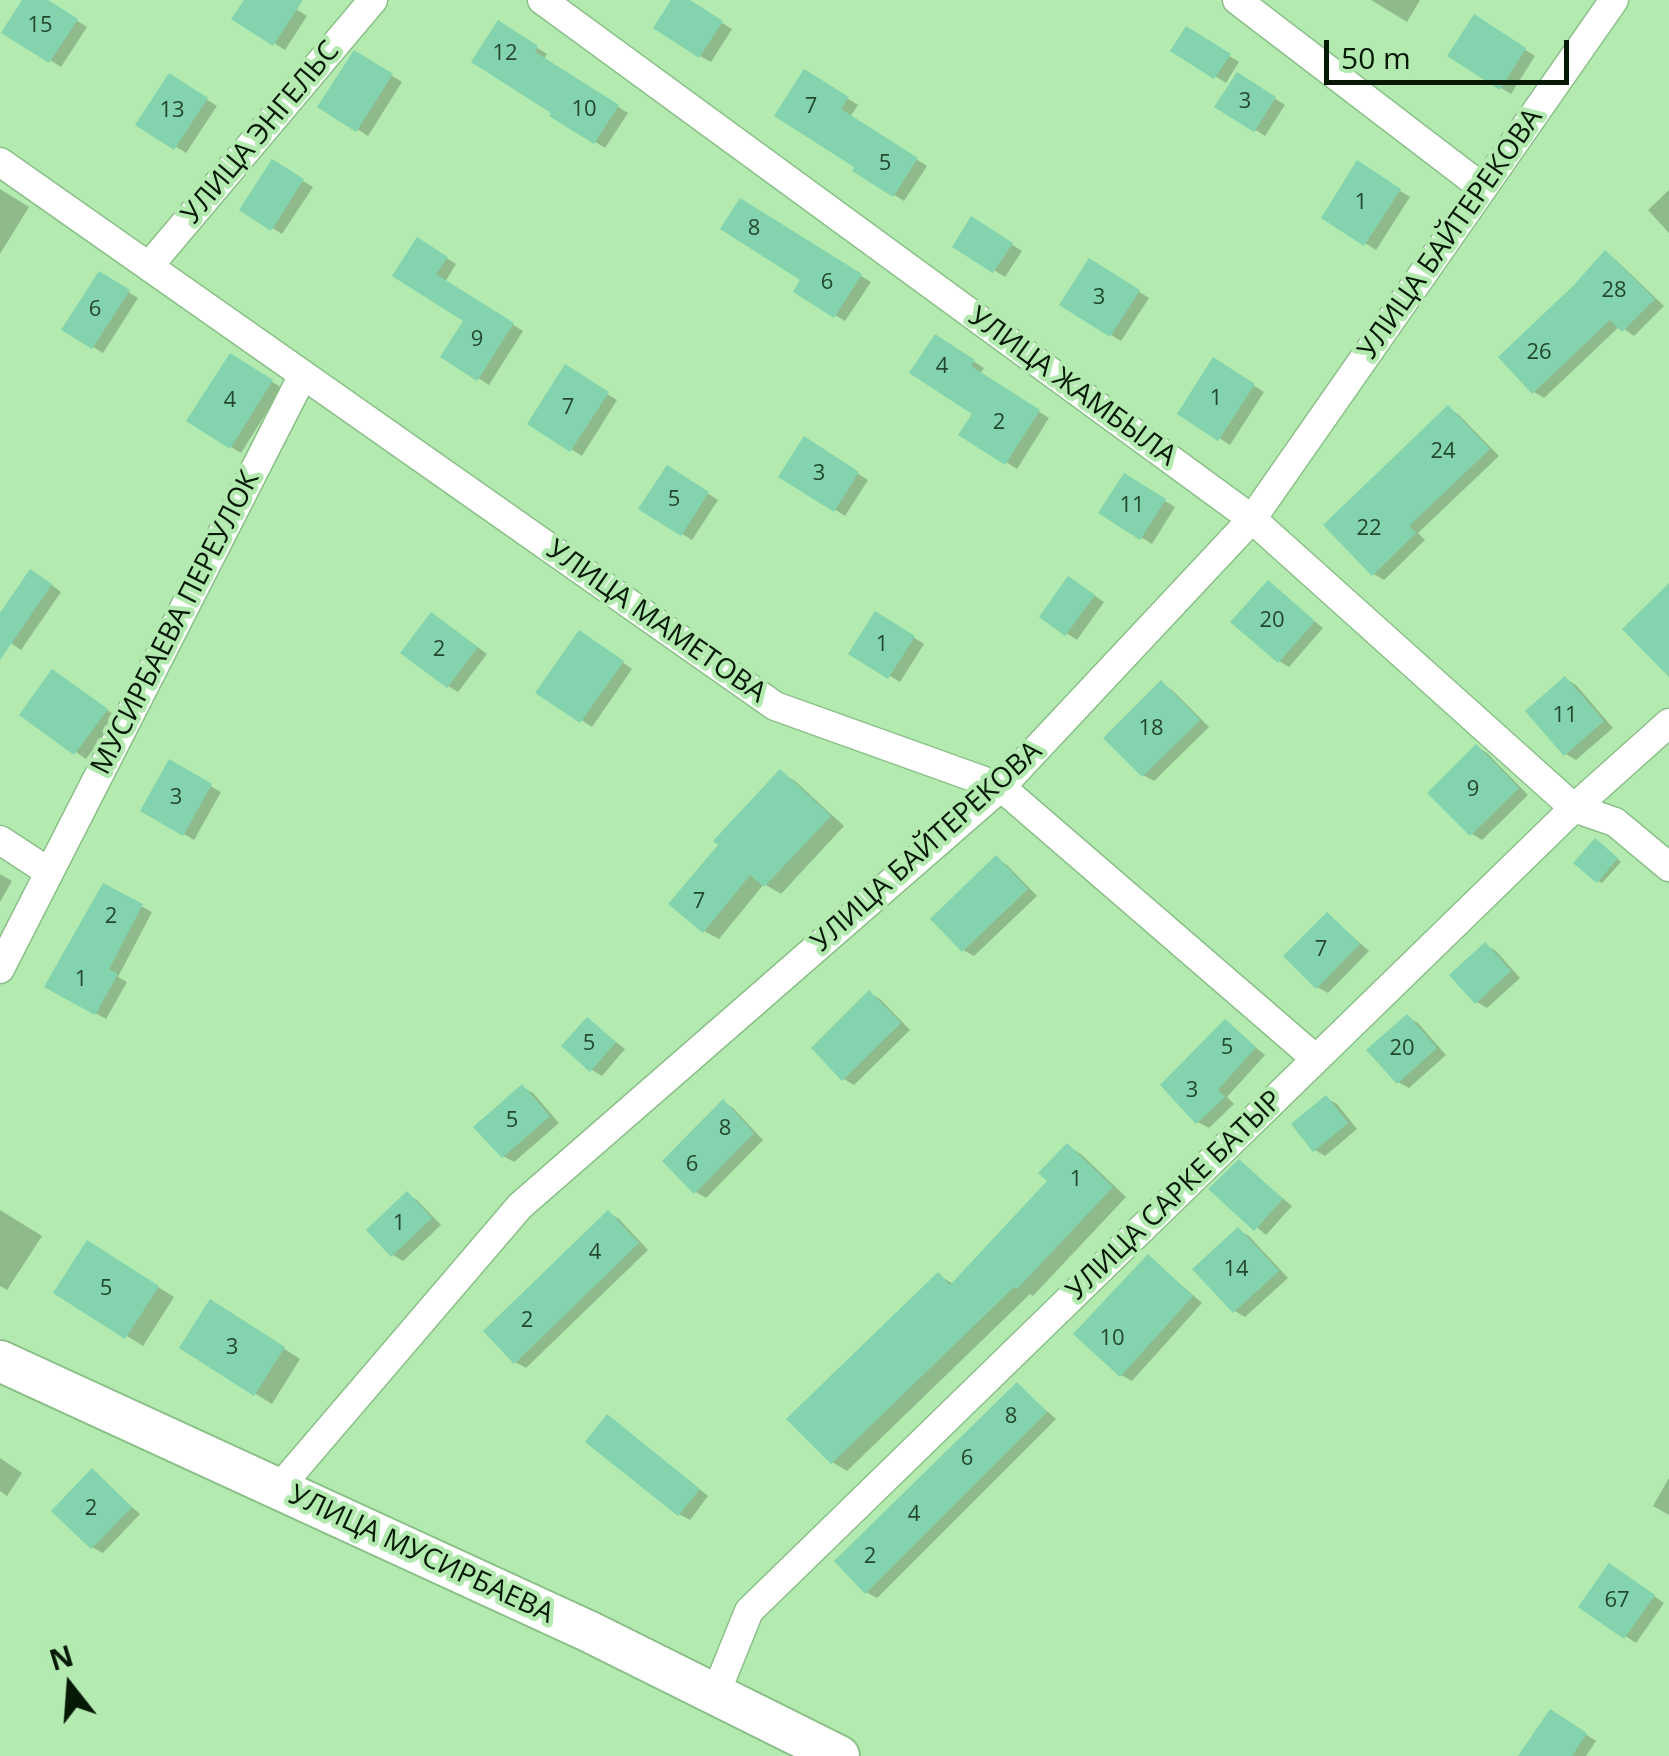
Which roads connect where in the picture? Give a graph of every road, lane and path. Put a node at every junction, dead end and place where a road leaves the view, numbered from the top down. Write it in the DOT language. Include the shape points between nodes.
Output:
graph roads {
  1 [pos="372,0"];
  2 [pos="542,0"];
  3 [pos="1237,0"];
  4 [pos="1614,0"];
  5 [pos="0,162"];
  6 [pos="1484,188"];
  7 [pos="149,266"];
  8 [pos="303,374"];
  9 [pos="1252,519"];
  10 [pos="1669,723"];
  11 [pos="1001,786"];
  12 [pos="1574,808"];
  13 [pos="0,840"];
  14 [pos="1669,868"];
  15 [pos="50,872"];
  16 [pos="0,969"];
  17 [pos="1316,1059"];
  18 [pos="0,1361"];
  19 [pos="278,1489"];
  20 [pos="716,1695"];
  21 [pos="839,1756"];
  1 -- 7 [label="street, УЛИЦА ЭНГЕЛЬС"];
  2 -- 9 [label="street, УЛИЦА ЖАМБЫЛА"];
  3 -- 6 [label="street"];
  4 -- 6 [label="street, УЛИЦА БАЙТЕРЕКОВА"];
  5 -- 7 [label="street, УЛИЦА МАМЕТОВА"];
  6 -- 9 [label="street, УЛИЦА БАЙТЕРЕКОВА"];
  7 -- 8 [label="street, УЛИЦА МАМЕТОВА"];
  8 -- 11 [label="street, УЛИЦА МАМЕТОВА" via="775,706"];
  8 -- 15 [label="street, МУСИРБАЕВА ПЕРЕУЛОК"];
  9 -- 11 [label="street, УЛИЦА БАЙТЕРЕКОВА"];
  9 -- 12 [label="street, УЛИЦА ЖАМБЫЛА"];
  10 -- 12 [label="street, УЛИЦА САРКЕ БАТЫР"];
  11 -- 17 [label="street, УЛИЦА МАМЕТОВА"];
  11 -- 19 [label="street, УЛИЦА БАЙТЕРЕКОВА" via="520,1206"];
  12 -- 14 [label="street" via="1615,822"];
  12 -- 17 [label="street, УЛИЦА САРКЕ БАТЫР"];
  13 -- 15 [label="street"];
  15 -- 16 [label="street, МУСИРБАЕВА ПЕРЕУЛОК"];
  17 -- 20 [label="street, УЛИЦА САРКЕ БАТЫР" via="749,1611"];
  18 -- 19 [label="street, УЛИЦА МУСИРБАЕВА"];
  19 -- 20 [label="street, УЛИЦА МУСИРБАЕВА"];
  20 -- 21 [label="street, УЛИЦА МУСИРБАЕВА"];
}
